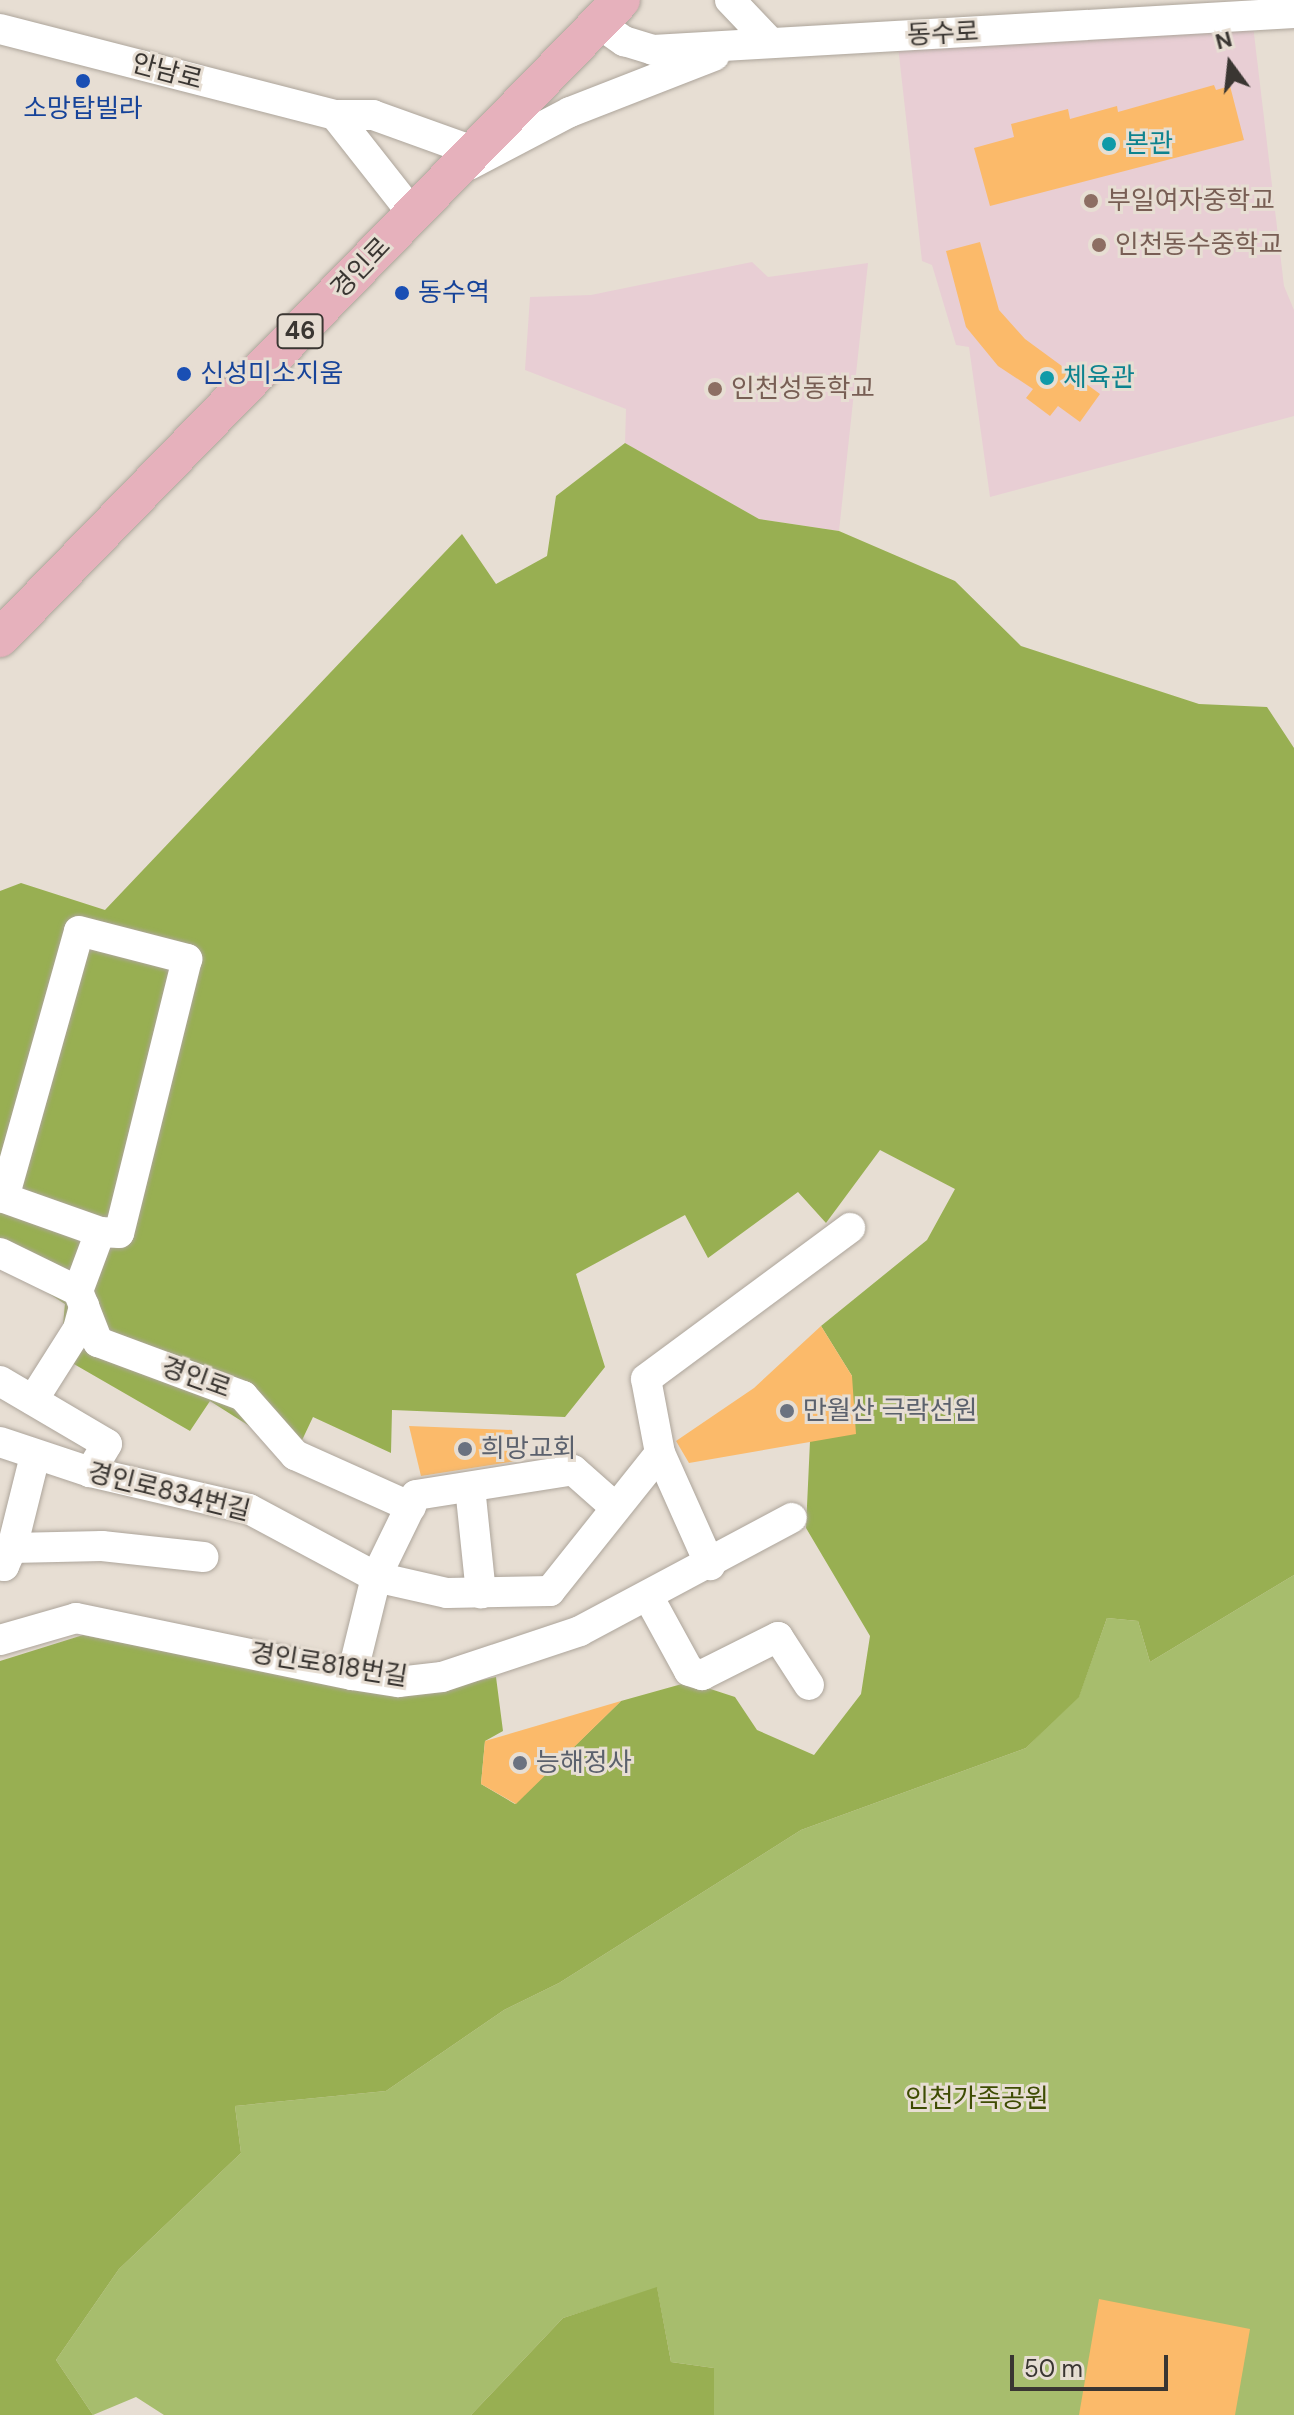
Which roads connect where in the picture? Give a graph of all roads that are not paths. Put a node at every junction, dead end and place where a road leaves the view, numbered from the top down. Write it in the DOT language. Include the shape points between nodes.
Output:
graph roads {
  1 [pos="730,0"];
  2 [pos="598,8"];
  3 [pos="1294,13"];
  4 [pos="0,29"];
  5 [pos="759,44"];
  6 [pos="335,115"];
  7 [pos="462,163"];
  8 [pos="413,214"];
  9 [pos="0,638"];
  10 [pos="850,1228"];
  11 [pos="100,1232"];
  12 [pos="0,1253"];
  13 [pos="81,1298"];
  14 [pos="0,1381"];
  15 [pos="33,1400"];
  16 [pos="0,1442"];
  17 [pos="660,1453"];
  18 [pos="35,1456"];
  19 [pos="90,1472"];
  20 [pos="470,1487"];
  21 [pos="411,1507"];
  22 [pos="616,1508"];
  23 [pos="792,1518"];
  24 [pos="203,1557"];
  25 [pos="710,1565"];
  26 [pos="4,1566"];
  27 [pos="376,1577"];
  28 [pos="550,1591"];
  29 [pos="481,1593"];
  30 [pos="648,1596"];
  31 [pos="580,1631"];
  32 [pos="0,1640"];
  33 [pos="352,1675"];
  34 [pos="809,1685"];
  1 -- 5 [label="street"];
  2 -- 5 [label="street, 동수로" via="624,41 653,50"];
  2 -- 7 [label="main road, 경인로 / 46"];
  3 -- 5 [label="street, 동수로"];
  4 -- 6 [label="street, 안남로"];
  5 -- 7 [label="street" via="570,112"];
  6 -- 7 [label="street, 안남로" via="373,115"];
  6 -- 8 [label="street"];
  7 -- 8 [label="main road, 경인로 / 46"];
  8 -- 9 [label="main road, 경인로 / 46"];
  10 -- 17 [label="street" via="646,1379"];
  11 -- 11 [label="street" via="119,1233 187,959 79,931 4,1198"];
  11 -- 13 [label="street"];
  12 -- 13 [label="street"];
  13 -- 15 [label="street" via="78,1329"];
  13 -- 21 [label="street, 경인로" via="98,1342 243,1396 295,1455"];
  14 -- 15 [label="street"];
  15 -- 19 [label="street" via="107,1444"];
  16 -- 18 [label="street, 경인로834번길"];
  17 -- 22 [label="street"];
  17 -- 25 [label="street"];
  18 -- 19 [label="street, 경인로834번길"];
  18 -- 26 [label="street"];
  19 -- 27 [label="street, 경인로834번길" via="249,1509"];
  20 -- 21 [label="street" via="416,1495"];
  20 -- 22 [label="street" via="573,1470"];
  20 -- 29 [label="street"];
  21 -- 27 [label="street"];
  22 -- 28 [label="street"];
  23 -- 25 [label="street, 경인로818번길"];
  24 -- 26 [label="street" via="102,1546"];
  25 -- 30 [label="street, 경인로818번길"];
  27 -- 29 [label="street, 경인로834번길" via="447,1593"];
  27 -- 33 [label="street"];
  28 -- 29 [label="street, 경인로834번길"];
  28 -- 31 [label="street"];
  30 -- 31 [label="street, 경인로818번길"];
  30 -- 34 [label="street" via="689,1671 702,1675 778,1637"];
  31 -- 33 [label="street, 경인로818번길" via="442,1677 398,1682"];
  32 -- 33 [label="street, 경인로818번길" via="76,1618"];
}
